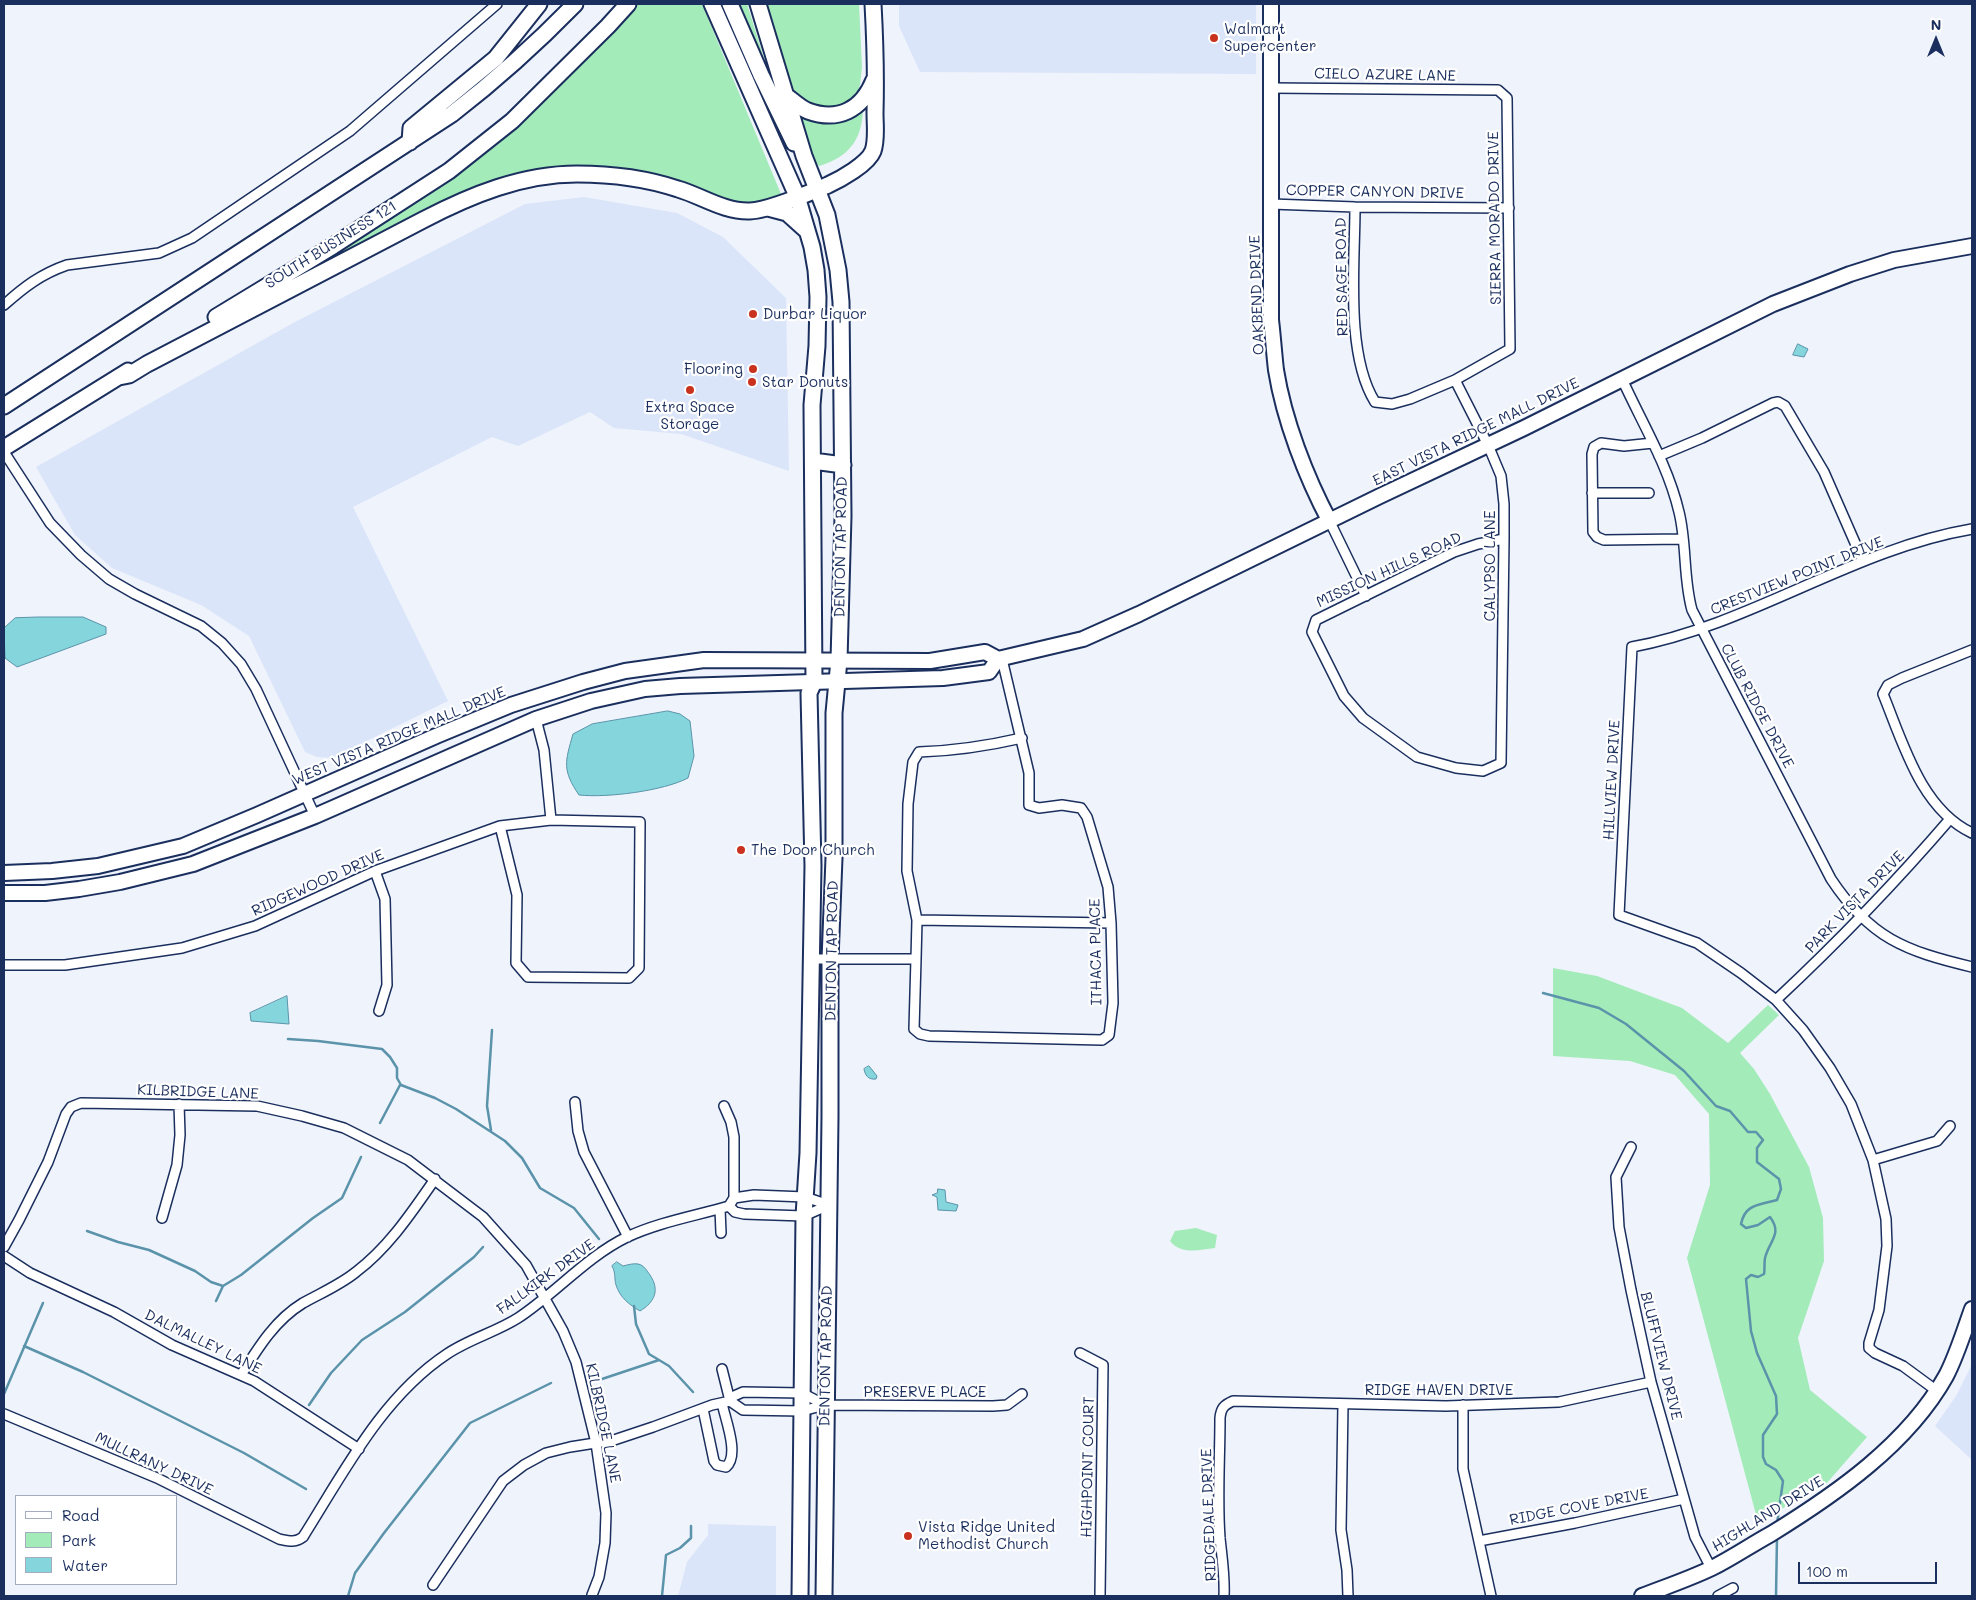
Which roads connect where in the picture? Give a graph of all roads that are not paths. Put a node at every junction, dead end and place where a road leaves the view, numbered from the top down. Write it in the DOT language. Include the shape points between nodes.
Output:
graph roads {
  1 [pos="497,4"];
  2 [pos="539,4"];
  3 [pos="575,4"];
  4 [pos="628,4"];
  5 [pos="712,4"];
  6 [pos="730,4"];
  7 [pos="758,4"];
  8 [pos="873,4"];
  9 [pos="1271,4"];
  10 [pos="876,77"];
  11 [pos="1271,88"];
  12 [pos="1498,90"];
  13 [pos="785,95"];
  14 [pos="410,142"];
  15 [pos="804,156"];
  16 [pos="851,172"];
  17 [pos="817,190"];
  18 [pos="797,196"];
  19 [pos="1271,204"];
  20 [pos="1355,207"];
  21 [pos="768,208"];
  22 [pos="1508,208"];
  23 [pos="825,211"];
  24 [pos="808,232"];
  25 [pos="1972,246"];
  26 [pos="4,305"];
  27 [pos="120,377"];
  28 [pos="1622,379"];
  29 [pos="1455,380"];
  30 [pos="4,406"];
  31 [pos="1653,443"];
  32 [pos="1488,446"];
  33 [pos="4,448"];
  34 [pos="4,452"];
  35 [pos="1659,456"];
  36 [pos="813,461"];
  37 [pos="843,465"];
  38 [pos="1592,493"];
  39 [pos="1649,493"];
  40 [pos="1330,522"];
  41 [pos="1972,529"];
  42 [pos="1504,539"];
  43 [pos="1683,539"];
  44 [pos="1863,561"];
  45 [pos="1366,596"];
  46 [pos="1316,620"];
  47 [pos="1701,630"];
  48 [pos="1632,647"];
  49 [pos="1972,650"];
  50 [pos="1000,659"];
  51 [pos="814,660"];
  52 [pos="839,660"];
  53 [pos="814,682"];
  54 [pos="837,682"];
  55 [pos="539,695"];
  56 [pos="536,719"];
  57 [pos="1022,738"];
  58 [pos="304,795"];
  59 [pos="315,816"];
  60 [pos="1950,819"];
  61 [pos="551,820"];
  62 [pos="500,826"];
  63 [pos="1972,832"];
  64 [pos="375,871"];
  65 [pos="4,873"];
  66 [pos="4,894"];
  67 [pos="1860,917"];
  68 [pos="917,920"];
  69 [pos="1111,923"];
  70 [pos="812,959"];
  71 [pos="916,959"];
  72 [pos="830,960"];
  73 [pos="4,965"];
  74 [pos="1972,967"];
  75 [pos="1776,1000"];
  76 [pos="379,1010"];
  77 [pos="576,1102"];
  78 [pos="179,1104"];
  79 [pos="724,1106"];
  80 [pos="1950,1126"];
  81 [pos="1631,1147"];
  82 [pos="1873,1160"];
  83 [pos="435,1179"];
  84 [pos="805,1197"];
  85 [pos="734,1198"];
  86 [pos="829,1205"];
  87 [pos="724,1207"];
  88 [pos="804,1216"];
  89 [pos="162,1218"];
  90 [pos="722,1233"];
  91 [pos="628,1237"];
  92 [pos="4,1246"];
  93 [pos="4,1256"];
  94 [pos="544,1298"];
  95 [pos="1972,1309"];
  96 [pos="1080,1353"];
  97 [pos="722,1369"];
  98 [pos="241,1375"];
  99 [pos="1651,1382"];
  100 [pos="1936,1391"];
  101 [pos="802,1393"];
  102 [pos="1022,1394"];
  103 [pos="726,1402"];
  104 [pos="1225,1404"];
  105 [pos="1344,1404"];
  106 [pos="825,1405"];
  107 [pos="1463,1405"];
  108 [pos="703,1409"];
  109 [pos="802,1411"];
  110 [pos="4,1414"];
  111 [pos="596,1443"];
  112 [pos="358,1449"];
  113 [pos="1684,1499"];
  114 [pos="1479,1541"];
  115 [pos="291,1542"];
  116 [pos="1711,1568"];
  117 [pos="433,1585"];
  118 [pos="1733,1588"];
  119 [pos="1662,1593"];
  120 [pos="592,1595"];
  121 [pos="800,1596"];
  122 [pos="824,1596"];
  123 [pos="1100,1596"];
  124 [pos="1224,1596"];
  125 [pos="1348,1596"];
  126 [pos="1491,1596"];
  127 [pos="1642,1596"];
  128 [pos="1718,1596"];
  1 -- 26 [label="street" via="350,131 192,238 159,252 52,270 26,285"];
  2 -- 14 [label="main road" via="496,58 411,128"];
  3 -- 14 [label="main road" via="490,84"];
  4 -- 27 [label="main road, SOUTH BUSINESS 121" via="512,121 449,170"];
  5 -- 18 [label="main road, DENTON TAP ROAD"];
  6 -- 15 [label="main road" via="792,140"];
  7 -- 13 [label="main road"];
  8 -- 10 [label="main road"];
  9 -- 11 [label="main road, OAKBEND DRIVE"];
  10 -- 13 [label="main road" via="869,93 858,105 828,116 806,111"];
  10 -- 16 [label="main road" via="874,147 872,153"];
  11 -- 12 [label="street, CIELO AZURE LANE"];
  11 -- 19 [label="main road, OAKBEND DRIVE"];
  12 -- 22 [label="street, SIERRA MORADO DRIVE" via="1507,98"];
  13 -- 15 [label="main road"];
  14 -- 30 [label="main road"];
  15 -- 17 [label="main road, DENTON TAP ROAD"];
  16 -- 17 [label="main road"];
  16 -- 23 [label="main road" via="835,189"];
  17 -- 18 [label="main road"];
  17 -- 23 [label="main road, DENTON TAP ROAD"];
  18 -- 21 [label="main road"];
  18 -- 24 [label="main road, DENTON TAP ROAD"];
  19 -- 20 [label="street, COPPER CANYON DRIVE"];
  19 -- 40 [label="main road, OAKBEND DRIVE" via="1271,320 1276,371 1302,462"];
  20 -- 22 [label="street, COPPER CANYON DRIVE"];
  20 -- 29 [label="street, RED SAGE ROAD" via="1354,314 1356,339 1368,390 1376,402 1392,404"];
  21 -- 24 [label="main road" via="787,213"];
  21 -- 27 [label="main road" via="732,210 679,189 606,174 548,176 518,182 457,202"];
  22 -- 29 [label="street, SIERRA MORADO DRIVE" via="1510,349"];
  23 -- 37 [label="main road, DENTON TAP ROAD" via="838,270 841,302"];
  24 -- 36 [label="main road, DENTON TAP ROAD" via="818,297 812,405"];
  25 -- 28 [label="main road, EAST VISTA RIDGE MALL DRIVE" via="1916,255 1850,274 1773,304"];
  27 -- 33 [label="main road, SOUTH BUSINESS 121"];
  28 -- 31 [label="street, CLUB RIDGE DRIVE"];
  28 -- 32 [label="main road, EAST VISTA RIDGE MALL DRIVE"];
  29 -- 32 [label="street, CALYPSO LANE"];
  31 -- 35 [label="street, CLUB RIDGE DRIVE"];
  31 -- 38 [label="street" via="1598,444 1592,454"];
  32 -- 40 [label="main road, EAST VISTA RIDGE MALL DRIVE"];
  32 -- 42 [label="street, CALYPSO LANE" via="1501,476"];
  34 -- 58 [label="street" via="50,523 81,555 109,579 201,626 241,664"];
  35 -- 43 [label="street, CLUB RIDGE DRIVE" via="1680,514"];
  35 -- 44 [label="street" via="1773,402 1782,404 1824,472"];
  36 -- 37 [label="main road"];
  36 -- 51 [label="main road, DENTON TAP ROAD"];
  37 -- 52 [label="main road, DENTON TAP ROAD"];
  38 -- 39 [label="street"];
  38 -- 43 [label="street" via="1592,528 1600,538"];
  40 -- 45 [label="street, OAKBEND DRIVE"];
  40 -- 50 [label="main road, EAST VISTA RIDGE MALL DRIVE" via="1083,639"];
  41 -- 44 [label="street, CRESTVIEW POINT DRIVE" via="1932,538"];
  42 -- 45 [label="street, MISSION HILLS ROAD" via="1454,552"];
  42 -- 46 [label="street, CALYPSO LANE" via="1500,763 1483,771 1456,768 1418,757 1363,718 1344,696 1312,632"];
  43 -- 47 [label="street, CLUB RIDGE DRIVE" via="1687,590"];
  44 -- 47 [label="street, CRESTVIEW POINT DRIVE"];
  45 -- 46 [label="street, MISSION HILLS ROAD"];
  47 -- 48 [label="street, CRESTVIEW POINT DRIVE"];
  47 -- 67 [label="street, CLUB RIDGE DRIVE" via="1831,879"];
  48 -- 75 [label="street, HILLVIEW DRIVE" via="1618,915 1697,943"];
  49 -- 60 [label="street" via="1902,678 1888,685 1882,694 1926,791"];
  50 -- 52 [label="main road, EAST VISTA RIDGE MALL DRIVE" via="984,652 937,660"];
  50 -- 54 [label="main road, EAST VISTA RIDGE MALL DRIVE" via="989,672 944,678"];
  50 -- 57 [label="street, ITHACA PLACE"];
  51 -- 52 [label="main road, EAST VISTA RIDGE MALL DRIVE"];
  51 -- 53 [label="main road, DENTON TAP ROAD"];
  51 -- 55 [label="main road, WEST VISTA RIDGE MALL DRIVE" via="704,660 625,671"];
  52 -- 54 [label="main road, DENTON TAP ROAD"];
  53 -- 54 [label="main road, EAST VISTA RIDGE MALL DRIVE"];
  53 -- 56 [label="main road" via="711,684 645,690 591,701"];
  53 -- 70 [label="main road, DENTON TAP ROAD" via="809,693"];
  54 -- 72 [label="main road, DENTON TAP ROAD"];
  55 -- 56 [label="main road"];
  55 -- 58 [label="main road, WEST VISTA RIDGE MALL DRIVE" via="444,732"];
  56 -- 59 [label="main road"];
  56 -- 61 [label="street" via="544,750"];
  57 -- 68 [label="street" via="990,746 919,752 913,762 908,804 907,871"];
  57 -- 69 [label="street, ITHACA PLACE" via="1029,774 1029,805 1081,808 1087,817 1108,887"];
  58 -- 59 [label="street"];
  58 -- 65 [label="main road, WEST VISTA RIDGE MALL DRIVE" via="183,846 98,866"];
  59 -- 66 [label="main road" via="193,864 78,889 45,894"];
  60 -- 63 [label="street"];
  60 -- 67 [label="street, PARK VISTA DRIVE"];
  61 -- 62 [label="street, RIDGEWOOD DRIVE"];
  61 -- 62 [label="street, RIDGEWOOD DRIVE" via="640,822 638,968 629,978 528,976 516,963 517,895"];
  62 -- 64 [label="street, RIDGEWOOD DRIVE"];
  64 -- 73 [label="street, RIDGEWOOD DRIVE" via="254,926 182,948 65,965"];
  64 -- 76 [label="street" via="385,899 387,985"];
  67 -- 74 [label="street, CLUB RIDGE DRIVE" via="1877,931 1905,946"];
  67 -- 75 [label="street, PARK VISTA DRIVE"];
  68 -- 69 [label="street"];
  68 -- 71 [label="street"];
  69 -- 71 [label="street, ITHACA PLACE" via="1113,1003 1109,1035 1102,1040 920,1034 914,1029"];
  70 -- 72 [label="street"];
  70 -- 84 [label="main road, DENTON TAP ROAD"];
  71 -- 72 [label="street"];
  72 -- 86 [label="main road, DENTON TAP ROAD"];
  75 -- 82 [label="street" via="1830,1068 1851,1104"];
  77 -- 91 [label="street" via="578,1132 584,1152"];
  78 -- 83 [label="street, KILBRIDGE LANE" via="257,1106 311,1118 344,1128 378,1144"];
  78 -- 89 [label="street" via="177,1165"];
  78 -- 92 [label="street, KILBRIDGE LANE" via="81,1102 71,1107 48,1162"];
  79 -- 85 [label="street" via="734,1137"];
  80 -- 82 [label="street" via="1937,1142"];
  81 -- 99 [label="street, BLUFFVIEW DRIVE" via="1616,1177 1619,1227"];
  82 -- 100 [label="street" via="1886,1219 1887,1246 1870,1348 1874,1353 1904,1366"];
  83 -- 94 [label="street, KILBRIDGE LANE" via="483,1216 505,1240 526,1265"];
  83 -- 98 [label="street" via="378,1253 356,1273 302,1304 277,1325"];
  84 -- 85 [label="street" via="754,1195"];
  84 -- 86 [label="street"];
  84 -- 88 [label="main road, DENTON TAP ROAD"];
  85 -- 87 [label="street"];
  86 -- 88 [label="street"];
  86 -- 106 [label="main road, DENTON TAP ROAD"];
  87 -- 88 [label="street" via="744,1214"];
  87 -- 90 [label="street"];
  87 -- 91 [label="street, FALLKIRK DRIVE"];
  88 -- 101 [label="main road, DENTON TAP ROAD"];
  91 -- 94 [label="street, FALLKIRK DRIVE" via="578,1269"];
  93 -- 98 [label="street, DALMALLEY LANE" via="30,1273 114,1312 172,1345"];
  94 -- 111 [label="street, KILBRIDGE LANE" via="564,1332 576,1362"];
  94 -- 112 [label="street, FALLKIRK DRIVE" via="517,1318 470,1340 423,1372 393,1403"];
  95 -- 100 [label="main road, HIGHLAND DRIVE" via="1958,1348"];
  96 -- 123 [label="street, HIGHPOINT COURT" via="1103,1365"];
  97 -- 103 [label="street"];
  98 -- 112 [label="street, DALMALLEY LANE"];
  99 -- 107 [label="street, RIDGE HAVEN DRIVE" via="1559,1402"];
  99 -- 113 [label="street, BLUFFVIEW DRIVE"];
  100 -- 116 [label="main road, HIGHLAND DRIVE" via="1911,1425 1824,1501"];
  101 -- 103 [label="street" via="743,1392"];
  101 -- 106 [label="street"];
  101 -- 109 [label="main road, DENTON TAP ROAD"];
  102 -- 106 [label="street, PRESERVE PLACE" via="1007,1405 993,1406"];
  103 -- 108 [label="street"];
  103 -- 108 [label="street" via="733,1451 726,1467 717,1466 714,1461"];
  103 -- 109 [label="street" via="743,1410"];
  104 -- 105 [label="street, RIDGE HAVEN DRIVE" via="1233,1401"];
  104 -- 124 [label="street, RIDGEDALE DRIVE" via="1220,1418 1220,1538"];
  105 -- 107 [label="street, RIDGE HAVEN DRIVE"];
  105 -- 125 [label="street" via="1341,1530"];
  106 -- 109 [label="street"];
  106 -- 122 [label="main road, DENTON TAP ROAD"];
  107 -- 114 [label="street" via="1463,1469"];
  108 -- 111 [label="street" via="646,1430"];
  109 -- 121 [label="main road, DENTON TAP ROAD"];
  110 -- 115 [label="street, MULLRANY DRIVE" via="157,1478"];
  111 -- 117 [label="street" via="546,1453 503,1481"];
  111 -- 120 [label="street, KILBRIDGE LANE" via="606,1513 605,1543 599,1578"];
  112 -- 115 [label="street, FALLKIRK DRIVE" via="303,1536"];
  113 -- 114 [label="street, RIDGE COVE DRIVE"];
  113 -- 116 [label="street, BLUFFVIEW DRIVE" via="1695,1538"];
  114 -- 126 [label="street"];
  116 -- 119 [label="main road, HIGHLAND DRIVE"];
  118 -- 128 [label="street"];
  119 -- 127 [label="main road, HIGHLAND DRIVE"];
}
